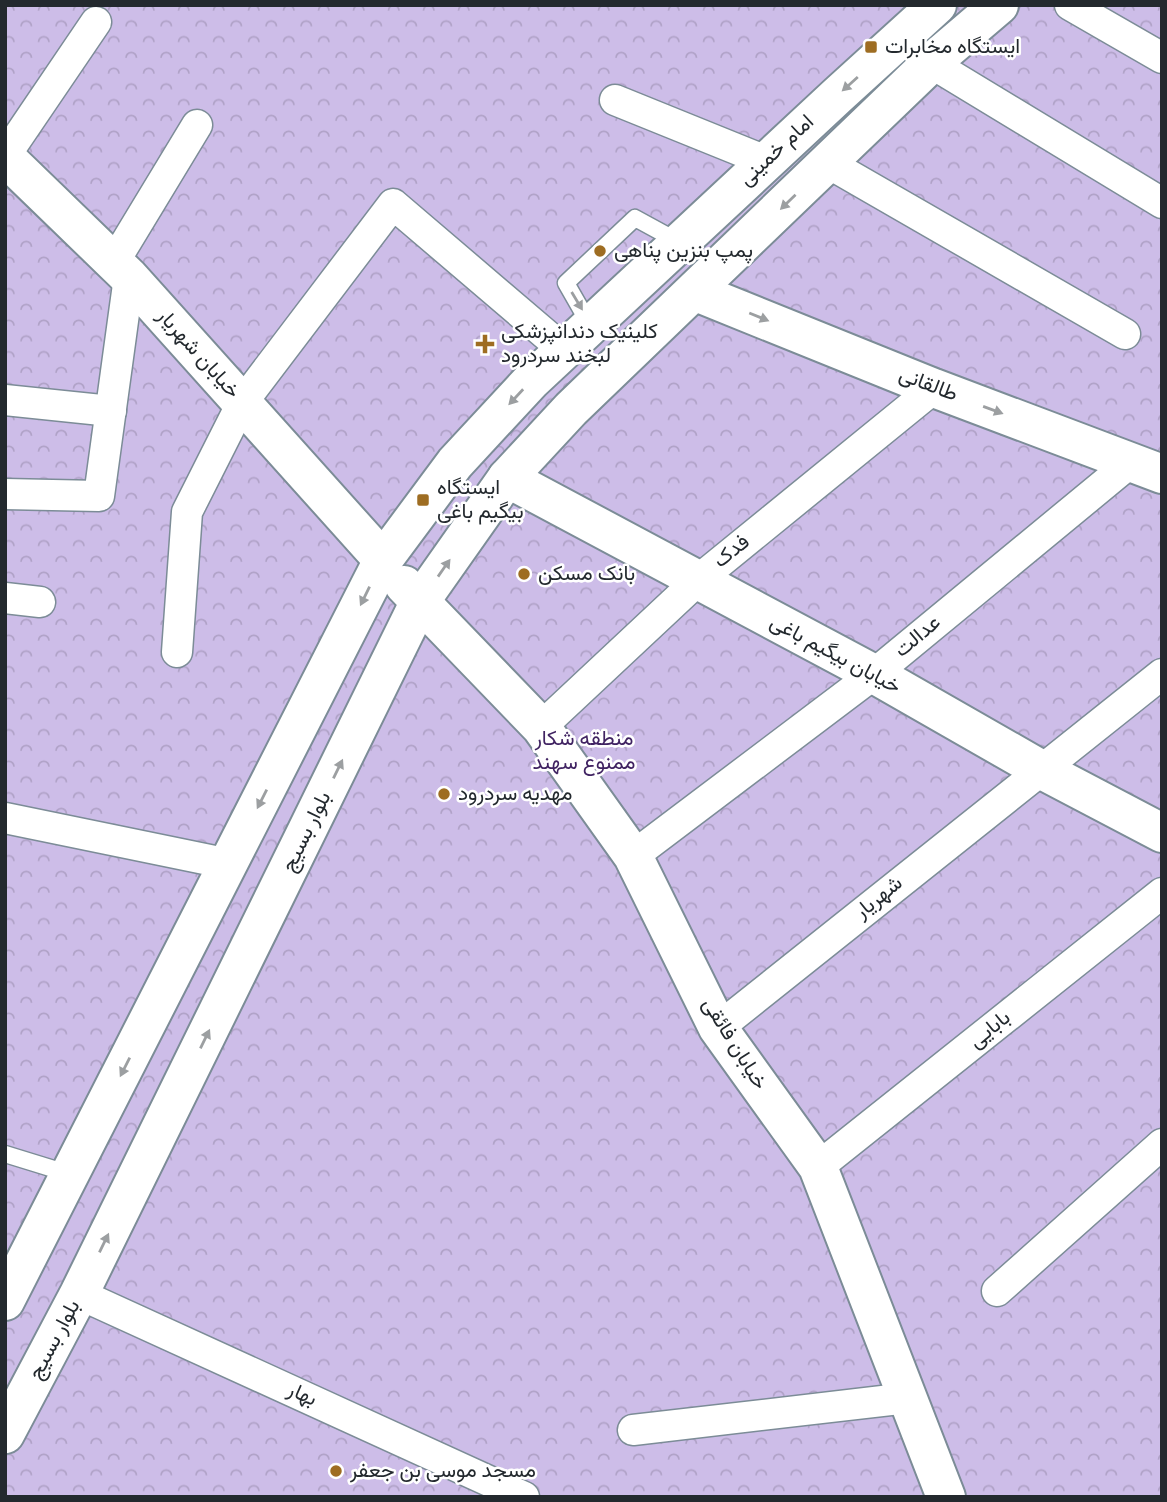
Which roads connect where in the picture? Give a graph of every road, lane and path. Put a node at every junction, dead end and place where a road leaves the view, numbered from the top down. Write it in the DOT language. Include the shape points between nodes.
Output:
graph roads {
  1 [pos="937,5"];
  2 [pos="999,5"];
  3 [pos="1070,5"];
  4 [pos="96,22"];
  5 [pos="1162,58"];
  6 [pos="931,63"];
  7 [pos="615,100"];
  8 [pos="197,125"];
  9 [pos="5,156"];
  10 [pos="766,161"];
  11 [pos="828,163"];
  12 [pos="1162,203"];
  13 [pos="679,242"];
  14 [pos="122,270"];
  15 [pos="628,290"];
  16 [pos="692,294"];
  17 [pos="1125,334"];
  18 [pos="577,337"];
  19 [pos="933,388"];
  20 [pos="5,400"];
  21 [pos="242,403"];
  22 [pos="111,411"];
  23 [pos="1146,468"];
  24 [pos="507,478"];
  25 [pos="5,494"];
  26 [pos="383,561"];
  27 [pos="696,581"];
  28 [pos="5,598"];
  29 [pos="40,602"];
  30 [pos="419,603"];
  31 [pos="177,652"];
  32 [pos="874,674"];
  33 [pos="1162,674"];
  34 [pos="541,727"];
  35 [pos="1041,769"];
  36 [pos="5,818"];
  37 [pos="1162,832"];
  38 [pos="633,856"];
  39 [pos="229,864"];
  40 [pos="1162,893"];
  41 [pos="718,1028"];
  42 [pos="1162,1144"];
  43 [pos="5,1154"];
  44 [pos="818,1167"];
  45 [pos="70,1174"];
  46 [pos="998,1290"];
  47 [pos="79,1294"];
  48 [pos="5,1301"];
  49 [pos="908,1398"];
  50 [pos="633,1430"];
  51 [pos="5,1434"];
  52 [pos="524,1497"];
  53 [pos="946,1497"];
  1 -- 10 [label="main road, امام خمینی, one-way"];
  2 -- 6 [label="main road, امام خمینی"];
  3 -- 5 [label="street"];
  4 -- 9 [label="street"];
  6 -- 11 [label="main road, امام خمینی"];
  6 -- 12 [label="street"];
  7 -- 10 [label="street"];
  8 -- 14 [label="street"];
  9 -- 14 [label="main road, خیابان شهریار"];
  10 -- 13 [label="main road, امام خمینی"];
  11 -- 16 [label="main road, امام خمینی, one-way"];
  11 -- 17 [label="street"];
  13 -- 15 [label="main road, امام خمینی"];
  13 -- 16 [label="main road" via="696,237 711,242 717,254"];
  13 -- 18 [label="lane, one-way" via="635,218 566,283"];
  14 -- 21 [label="main road, خیابان شهریار"];
  14 -- 22 [label="street"];
  15 -- 16 [label="main road, طالقانی" via="639,311 647,316"];
  15 -- 18 [label="main road"];
  16 -- 19 [label="main road, طالقانی, one-way"];
  16 -- 24 [label="main road, بلوار بسیج" via="571,409"];
  18 -- 21 [label="street" via="393,204"];
  18 -- 26 [label="main road, one-way" via="455,463"];
  19 -- 23 [label="main road, طالقانی, one-way"];
  19 -- 27 [label="street, فدک"];
  20 -- 22 [label="street"];
  21 -- 26 [label="main road, خیابان شهریار"];
  21 -- 31 [label="street" via="187,512"];
  22 -- 25 [label="street" via="99,496"];
  23 -- 32 [label="street, عدالت"];
  24 -- 27 [label="main road, خیابان بیگیم باغی"];
  30 -- 24 [label="main road, بلوار بسیج, one-way"];
  26 -- 30 [label="main road, خیابان شهریار"];
  26 -- 39 [label="main road, one-way"];
  27 -- 32 [label="main road, خیابان بیگیم باغی"];
  27 -- 34 [label="street, فدک"];
  28 -- 29 [label="street"];
  30 -- 34 [label="main road, خیابان فائقی"];
  47 -- 30 [label="main road, بلوار بسیج, one-way"];
  32 -- 35 [label="main road, خیابان بیگیم باغی"];
  32 -- 38 [label="street, عدالت"];
  33 -- 35 [label="street, شهریار"];
  34 -- 38 [label="main road, خیابان فائقی"];
  35 -- 37 [label="main road, خیابان بیگیم باغی"];
  35 -- 41 [label="street, شهریار"];
  36 -- 39 [label="street"];
  38 -- 41 [label="main road, خیابان فائقی"];
  39 -- 45 [label="main road, one-way"];
  40 -- 44 [label="street, بابایی"];
  41 -- 44 [label="main road, خیابان فائقی"];
  42 -- 46 [label="street"];
  43 -- 45 [label="lane"];
  44 -- 49 [label="main road, خیابان فائقی"];
  45 -- 48 [label="main road"];
  47 -- 51 [label="main road, بلوار بسیج"];
  47 -- 52 [label="street, بهار"];
  49 -- 50 [label="street"];
  49 -- 53 [label="main road, خیابان فائقی"];
}
